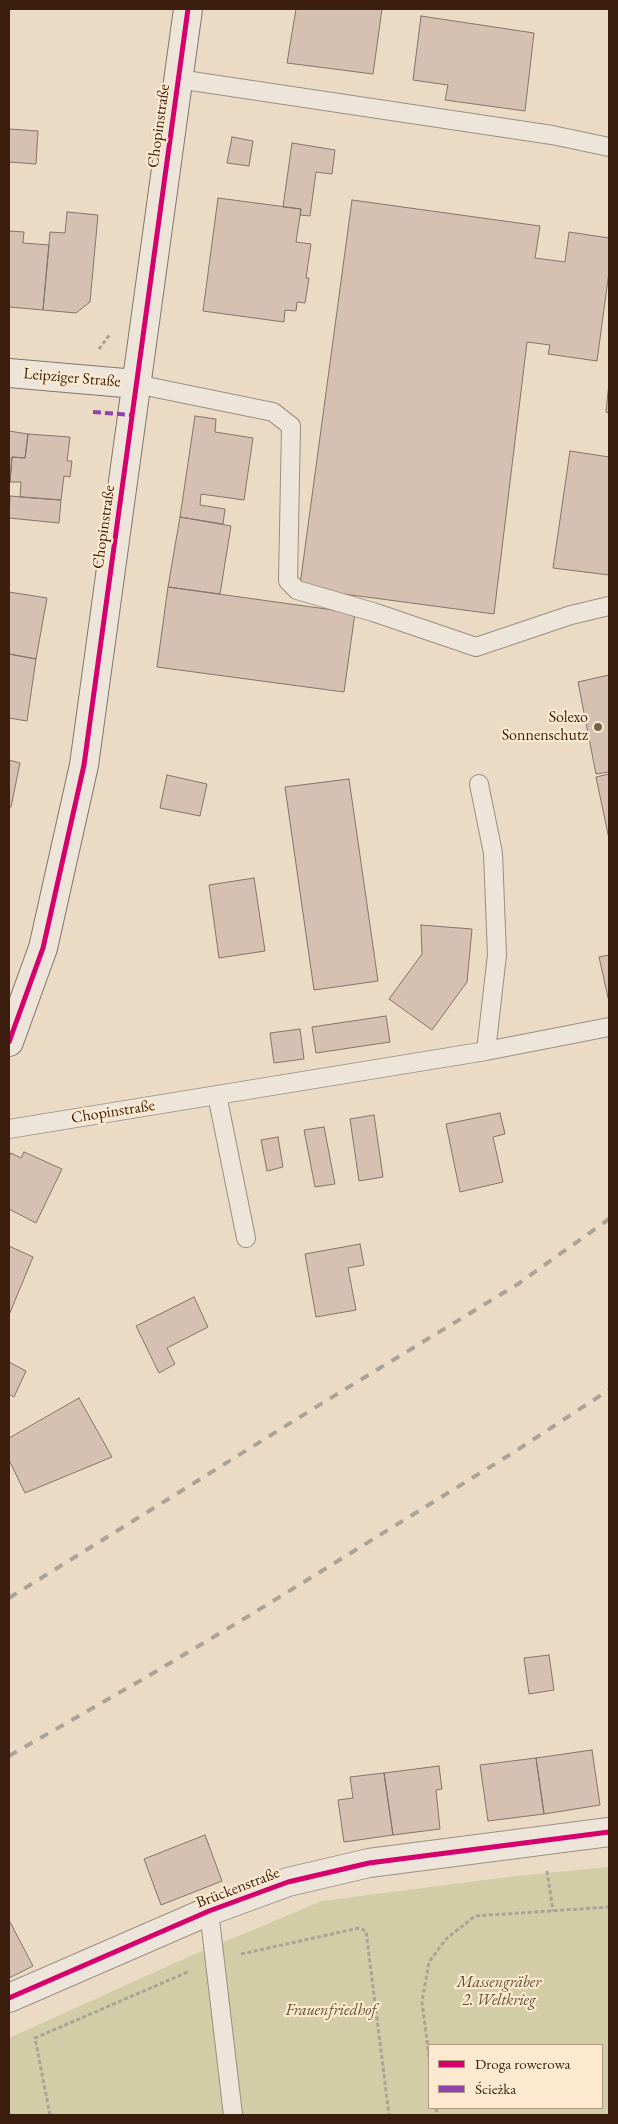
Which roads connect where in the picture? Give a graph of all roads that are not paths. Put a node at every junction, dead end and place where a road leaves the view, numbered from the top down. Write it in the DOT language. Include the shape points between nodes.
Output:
graph roads {
  1 [pos="188,9"];
  2 [pos="178,79"];
  3 [pos="609,147"];
  4 [pos="9,373"];
  5 [pos="136,384"];
  6 [pos="609,606"];
  7 [pos="479,784"];
  8 [pos="609,1027"];
  9 [pos="9,1042"];
  10 [pos="486,1051"];
  11 [pos="217,1095"];
  12 [pos="9,1129"];
  13 [pos="246,1238"];
  14 [pos="609,1832"];
  15 [pos="209,1912"];
  16 [pos="9,1998"];
  17 [pos="233,2115"];
  1 -- 2 [label="street, Chopinstraße"];
  2 -- 3 [label="lane" via="552,135"];
  2 -- 5 [label="street, Chopinstraße"];
  4 -- 5 [label="street, Leipziger Straße"];
  5 -- 6 [label="lane" via="273,412 291,426 288,581 297,590 476,647 571,615"];
  5 -- 9 [label="street, Chopinstraße" via="84,765 43,948"];
  7 -- 10 [label="lane" via="493,853 497,955"];
  8 -- 10 [label="lane, Chopinstraße"];
  10 -- 11 [label="lane, Chopinstraße"];
  11 -- 12 [label="lane, Chopinstraße"];
  11 -- 13 [label="lane"];
  14 -- 15 [label="street, Brückenstraße" via="369,1864 288,1882"];
  15 -- 16 [label="street, Brückenstraße"];
  15 -- 17 [label="lane"];
}
